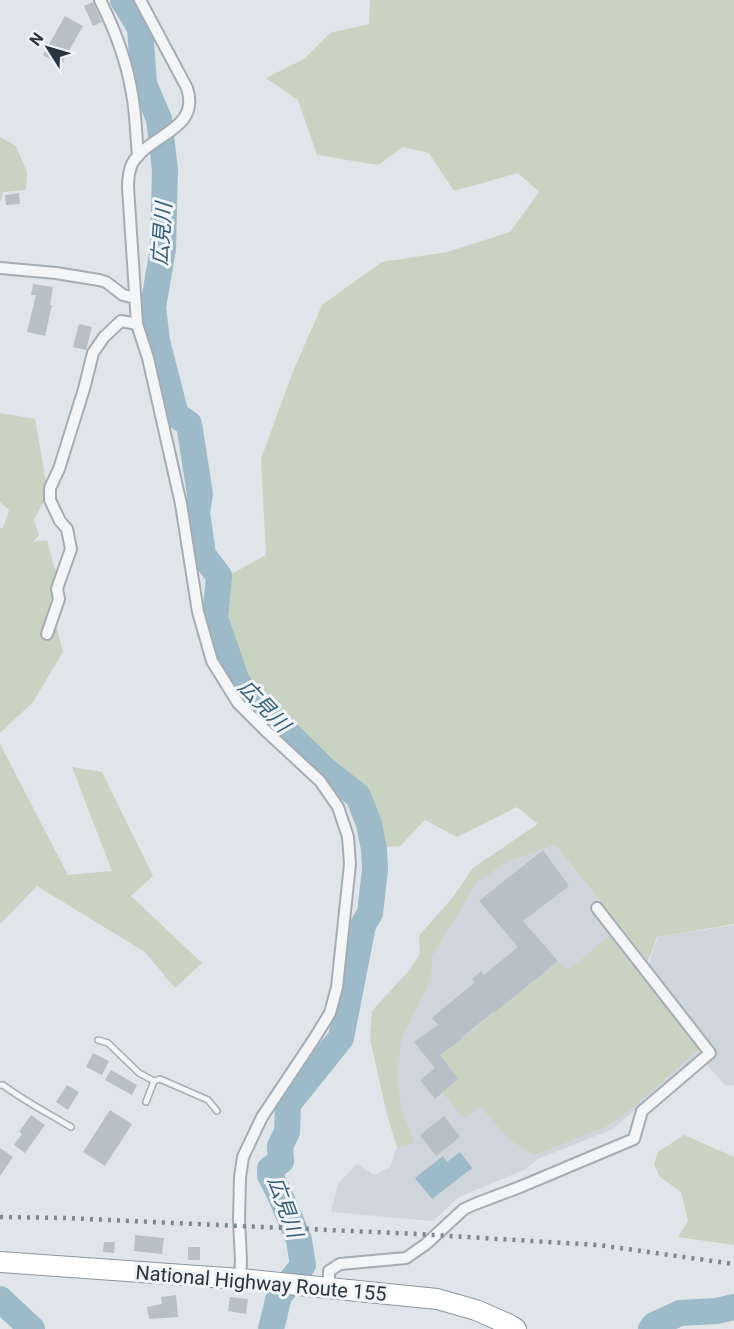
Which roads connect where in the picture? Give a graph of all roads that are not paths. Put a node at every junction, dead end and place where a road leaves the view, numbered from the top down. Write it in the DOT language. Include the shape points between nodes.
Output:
graph roads {
  1 [pos="100,0"];
  2 [pos="140,0"];
  3 [pos="140,153"];
  4 [pos="0,268"];
  5 [pos="135,298"];
  6 [pos="137,324"];
  7 [pos="47,634"];
  8 [pos="597,908"];
  9 [pos="98,1040"];
  10 [pos="154,1081"];
  11 [pos="0,1085"];
  12 [pos="147,1102"];
  13 [pos="217,1111"];
  14 [pos="71,1126"];
  15 [pos="0,1262"];
  16 [pos="240,1279"];
  17 [pos="329,1287"];
  18 [pos="516,1329"];
  1 -- 3 [label="street" via="126,67"];
  2 -- 3 [label="street" via="190,96 184,119"];
  3 -- 5 [label="street" via="131,165 128,187"];
  4 -- 5 [label="street" via="99,279 123,296"];
  5 -- 6 [label="street"];
  6 -- 7 [label="street" via="122,321 93,353 50,488 50,500 68,529 71,549"];
  6 -- 16 [label="street" via="181,504 198,612 212,661 238,703 320,781 338,807 348,837 349,874 337,987 330,1013 261,1117 243,1157"];
  8 -- 17 [label="street" via="710,1053 642,1111 634,1139 464,1209 406,1258 340,1264 329,1272"];
  9 -- 10 [label="lane" via="108,1043"];
  10 -- 12 [label="lane"];
  10 -- 13 [label="lane" via="160,1079 208,1100"];
  11 -- 14 [label="lane"];
  15 -- 16 [label="highway, National Highway Route 155"];
  16 -- 17 [label="highway, National Highway Route 155"];
  17 -- 18 [label="highway, National Highway Route 155" via="437,1299 476,1310"];
}
